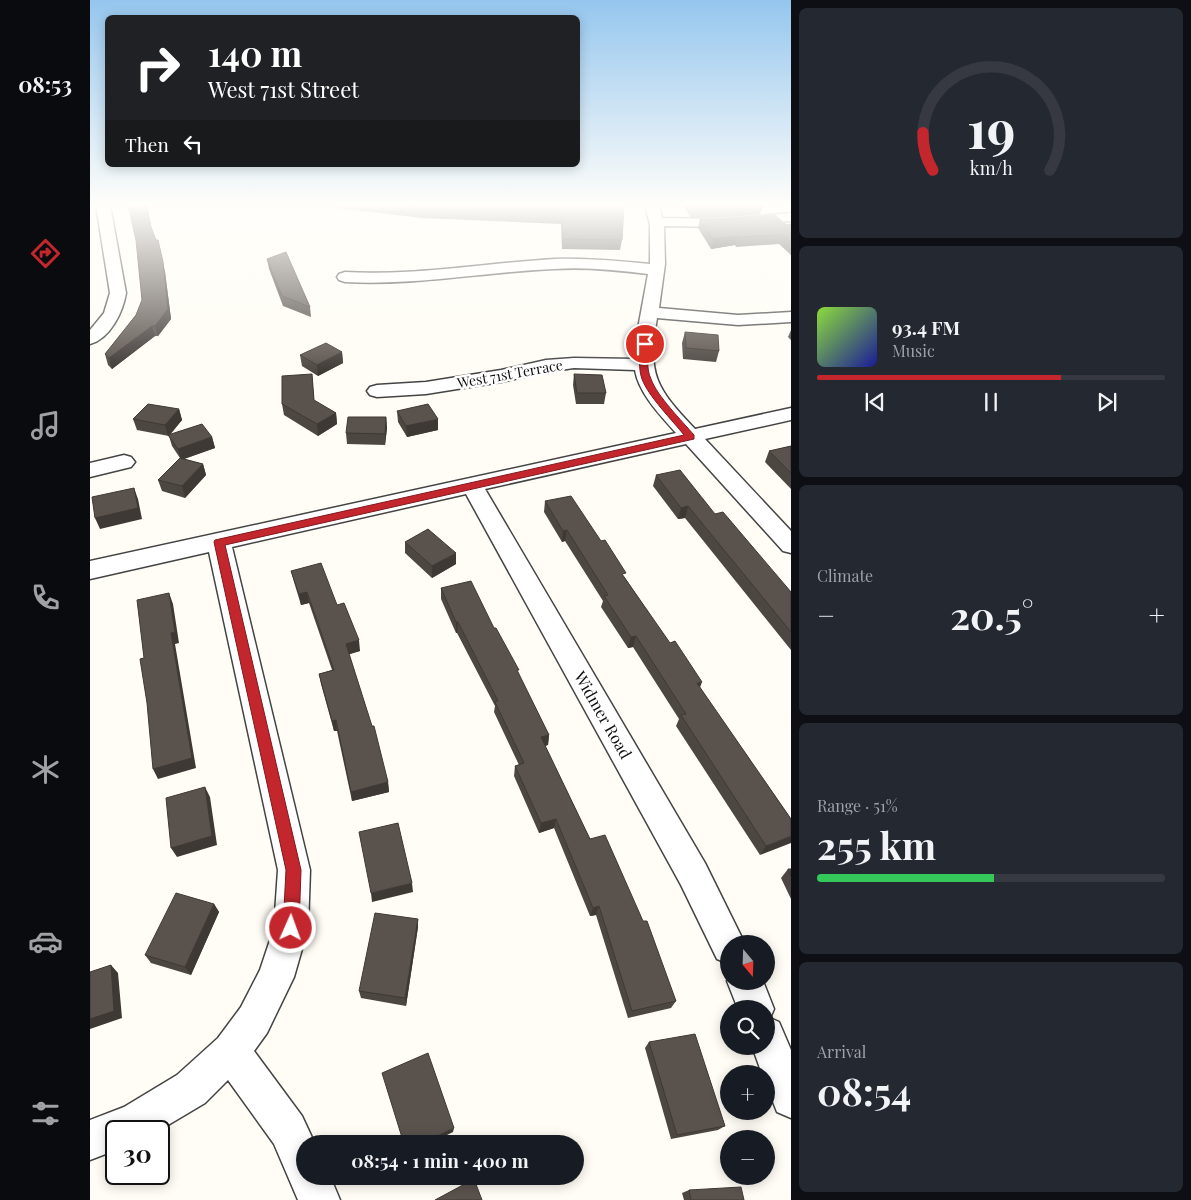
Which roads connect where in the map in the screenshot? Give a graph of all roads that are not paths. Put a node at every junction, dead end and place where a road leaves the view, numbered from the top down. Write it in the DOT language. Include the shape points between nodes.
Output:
graph roads {
  1 [pos="113,261"];
  2 [pos="658,261"];
  3 [pos="657,270"];
  4 [pos="345,278"];
  5 [pos="650,312"];
  6 [pos="791,317"];
  7 [pos="90,339"];
  8 [pos="644,365"];
  9 [pos="377,391"];
  10 [pos="791,414"];
  11 [pos="691,437"];
  12 [pos="124,462"];
  13 [pos="90,470"];
  14 [pos="472,485"];
  15 [pos="219,542"];
  16 [pos="791,545"];
  17 [pos="90,570"];
  18 [pos="723,935"];
  19 [pos="231,1051"];
  20 [pos="774,1055"];
  21 [pos="791,1098"];
  22 [pos="90,1140"];
  23 [pos="296,1147"];
  24 [pos="312,1185"];
  25 [pos="318,1200"];
  1 -- 7 [label="street" via="118,293 116,304 110,318"];
  2 -- 3 [label="street"];
  3 -- 4 [label="street" via="572,263 437,277"];
  3 -- 5 [label="street"];
  5 -- 6 [label="street" via="731,320"];
  5 -- 8 [label="street"];
  8 -- 9 [label="street, West 71st Terrace" via="564,364 426,388"];
  8 -- 11 [label="street" via="646,380"];
  10 -- 11 [label="street"];
  11 -- 14 [label="street"];
  11 -- 16 [label="street"];
  12 -- 13 [label="street"];
  14 -- 15 [label="street"];
  14 -- 18 [label="street, Widmer Road" via="694,874"];
  15 -- 17 [label="street"];
  15 -- 19 [label="street" via="294,870 291,928 276,977 254,1020"];
  19 -- 22 [label="street" via="191,1089 136,1122"];
  19 -- 23 [label="street" via="288,1130"];
  20 -- 21 [label="street"];
  24 -- 25 [label="street"];
}
